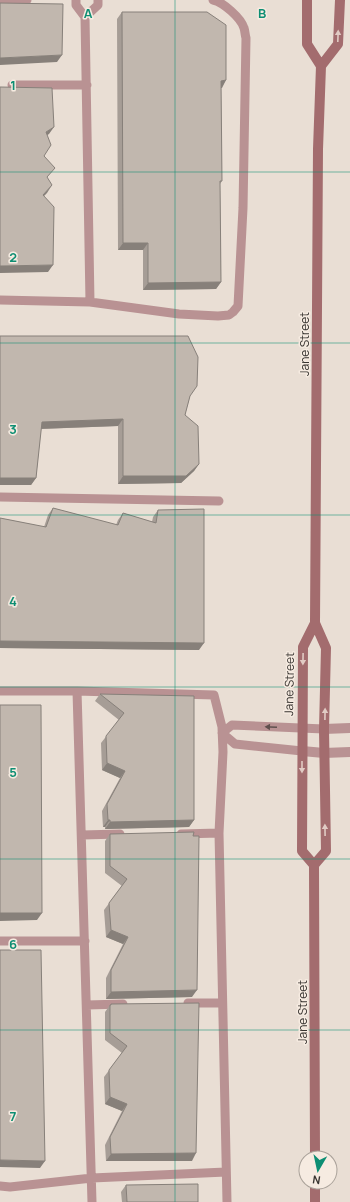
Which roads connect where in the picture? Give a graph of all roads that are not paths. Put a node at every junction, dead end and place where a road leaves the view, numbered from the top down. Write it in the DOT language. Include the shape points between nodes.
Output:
graph roads {
  1 [pos="27,0"];
  2 [pos="76,0"];
  3 [pos="98,0"];
  4 [pos="213,0"];
  5 [pos="307,0"];
  6 [pos="340,0"];
  7 [pos="0,1"];
  8 [pos="86,16"];
  9 [pos="322,66"];
  10 [pos="12,85"];
  11 [pos="87,85"];
  12 [pos="0,300"];
  13 [pos="90,302"];
  14 [pos="0,498"];
  15 [pos="219,501"];
  16 [pos="315,623"];
  17 [pos="0,691"];
  18 [pos="77,691"];
  19 [pos="302,728"];
  20 [pos="350,728"];
  21 [pos="324,729"];
  22 [pos="222,733"];
  23 [pos="302,751"];
  24 [pos="350,752"];
  25 [pos="324,753"];
  26 [pos="219,833"];
  27 [pos="127,834"];
  28 [pos="173,834"];
  29 [pos="82,835"];
  30 [pos="314,865"];
  31 [pos="0,941"];
  32 [pos="85,941"];
  33 [pos="222,1003"];
  34 [pos="134,1004"];
  35 [pos="182,1004"];
  36 [pos="86,1005"];
  37 [pos="315,1150"];
  38 [pos="226,1172"];
  39 [pos="92,1178"];
  40 [pos="0,1186"];
  41 [pos="315,1190"];
  42 [pos="92,1202"];
  43 [pos="226,1202"];
  44 [pos="315,1202"];
  1 -- 7 [label="lane"];
  2 -- 8 [label="lane" via="76,5"];
  3 -- 8 [label="lane" via="98,5"];
  4 -- 13 [label="lane" via="228,8 237,17 244,27 246,38 243,208 238,306 229,315 218,316 179,314"];
  5 -- 9 [label="main road" via="306,44"];
  9 -- 6 [label="main road, one-way" via="338,44"];
  8 -- 11 [label="lane"];
  9 -- 16 [label="main road, Jane Street" via="318,156"];
  10 -- 11 [label="lane"];
  11 -- 13 [label="lane"];
  12 -- 13 [label="lane"];
  14 -- 15 [label="lane"];
  16 -- 19 [label="main road, Jane Street, one-way" via="303,647"];
  21 -- 16 [label="main road, Jane Street, one-way" via="326,648"];
  17 -- 18 [label="lane"];
  18 -- 22 [label="lane" via="214,695"];
  18 -- 29 [label="lane"];
  19 -- 21 [label="lane"];
  19 -- 22 [label="lane, one-way" via="232,725"];
  19 -- 23 [label="main road, Jane Street"];
  20 -- 21 [label="street"];
  21 -- 25 [label="main road, Jane Street"];
  22 -- 23 [label="lane" via="235,744"];
  22 -- 26 [label="lane"];
  23 -- 25 [label="street"];
  23 -- 30 [label="main road, Jane Street, one-way" via="302,851"];
  24 -- 25 [label="street"];
  30 -- 25 [label="main road, Jane Street, one-way" via="326,851"];
  26 -- 28 [label="lane"];
  26 -- 33 [label="lane"];
  27 -- 29 [label="lane"];
  29 -- 32 [label="lane"];
  30 -- 37 [label="main road, Jane Street"];
  31 -- 32 [label="lane"];
  32 -- 36 [label="lane"];
  33 -- 35 [label="lane"];
  33 -- 38 [label="lane"];
  34 -- 36 [label="lane"];
  36 -- 39 [label="lane"];
  38 -- 39 [label="lane"];
  38 -- 43 [label="lane"];
  39 -- 40 [label="lane"];
  39 -- 42 [label="lane"];
  41 -- 44 [label="main road"];
}
